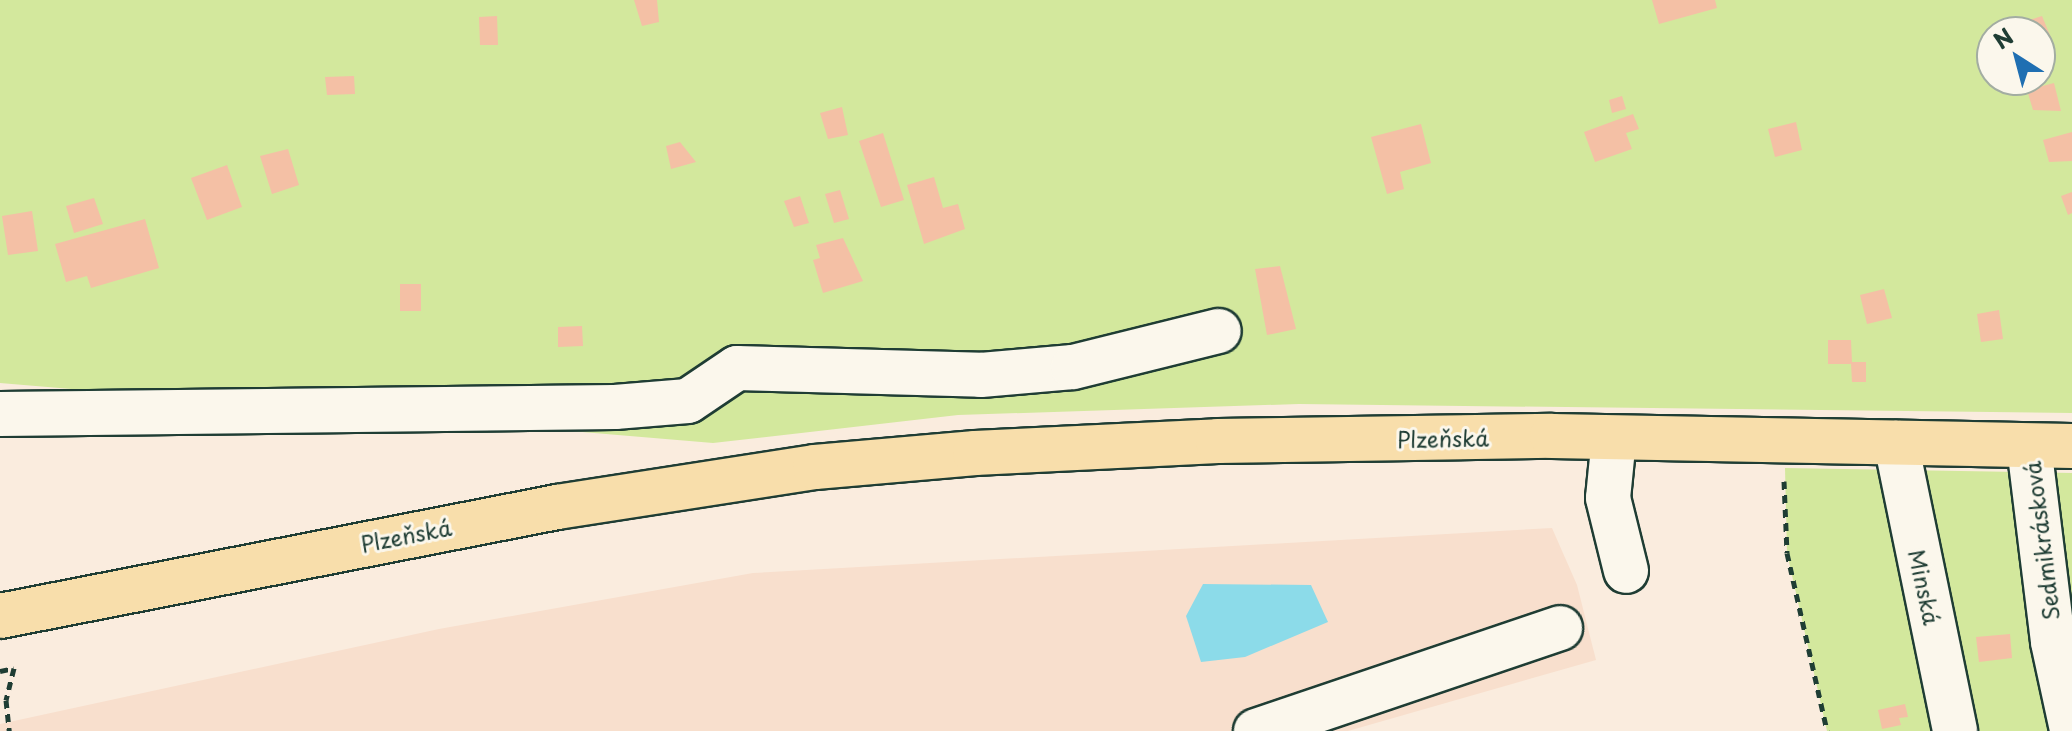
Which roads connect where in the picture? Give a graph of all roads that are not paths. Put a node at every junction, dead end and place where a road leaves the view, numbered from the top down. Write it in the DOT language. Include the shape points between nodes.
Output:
graph roads {
  1 [pos="1219,331"];
  2 [pos="0,414"];
  3 [pos="1614,438"];
  4 [pos="1896,443"];
  5 [pos="2029,446"];
  6 [pos="2072,446"];
  7 [pos="1626,571"];
  8 [pos="0,616"];
  9 [pos="1560,628"];
  10 [pos="2072,730"];
  11 [pos="1256,731"];
  12 [pos="1955,731"];
  1 -- 2 [label="street" via="1073,367 981,375 737,368 688,401 615,407"];
  3 -- 4 [label="main road, Plzeňská"];
  3 -- 7 [label="street" via="1608,498"];
  3 -- 8 [label="main road, Plzeňská" via="1218,441 815,467 557,507"];
  4 -- 5 [label="main road, Plzeňská"];
  4 -- 12 [label="street, Minská"];
  5 -- 6 [label="main road, Plzeňská"];
  5 -- 10 [label="street, Sedmikrásková" via="2053,642"];
  9 -- 11 [label="street"];
}
